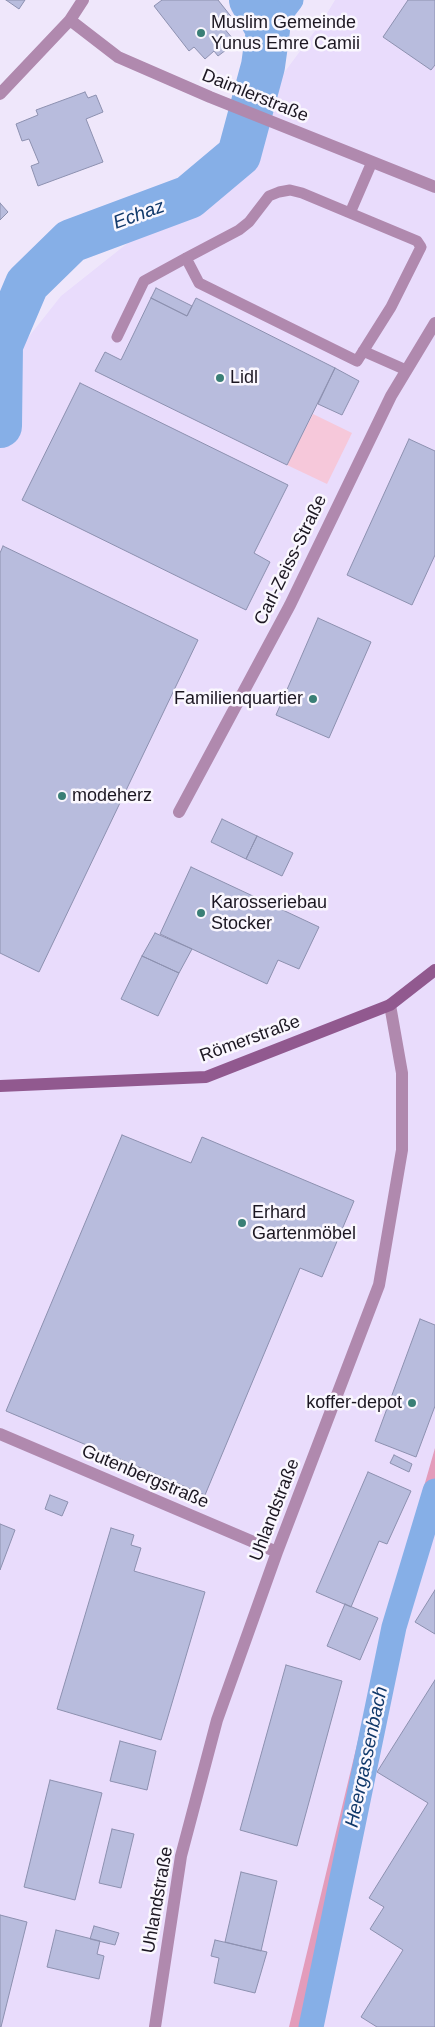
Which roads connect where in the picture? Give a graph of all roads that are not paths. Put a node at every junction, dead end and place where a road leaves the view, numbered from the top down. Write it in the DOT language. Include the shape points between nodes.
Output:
graph roads {
  1 [pos="84,0"];
  2 [pos="70,20"];
  3 [pos="0,94"];
  4 [pos="372,162"];
  5 [pos="435,187"];
  6 [pos="350,213"];
  7 [pos="186,258"];
  8 [pos="435,323"];
  9 [pos="116,337"];
  10 [pos="363,351"];
  11 [pos="406,370"];
  12 [pos="179,812"];
  13 [pos="435,970"];
  14 [pos="390,1005"];
  15 [pos="0,1086"];
  16 [pos="0,1434"];
  17 [pos="277,1552"];
  18 [pos="155,2027"];
  1 -- 2 [label="street"];
  2 -- 3 [label="street"];
  2 -- 4 [label="street, Daimlerstraße" via="118,57"];
  4 -- 5 [label="street, Daimlerstraße"];
  4 -- 6 [label="lane"];
  6 -- 7 [label="lane" via="302,193 279,192 269,196 250,222 239,230"];
  6 -- 10 [label="lane" via="418,241 421,247 391,306"];
  7 -- 9 [label="lane" via="144,281"];
  7 -- 10 [label="lane" via="199,283 357,361"];
  8 -- 11 [label="street, Carl-Zeiss-Straße"];
  10 -- 11 [label="lane"];
  11 -- 12 [label="street, Carl-Zeiss-Straße" via="290,605"];
  13 -- 14 [label="main road, Römerstraße"];
  14 -- 15 [label="main road, Römerstraße" via="206,1076"];
  14 -- 17 [label="street, Uhlandstraße" via="402,1074 402,1150 379,1285"];
  16 -- 17 [label="street, Gutenbergstraße"];
  17 -- 18 [label="street, Uhlandstraße" via="217,1720 181,1856"];
}
